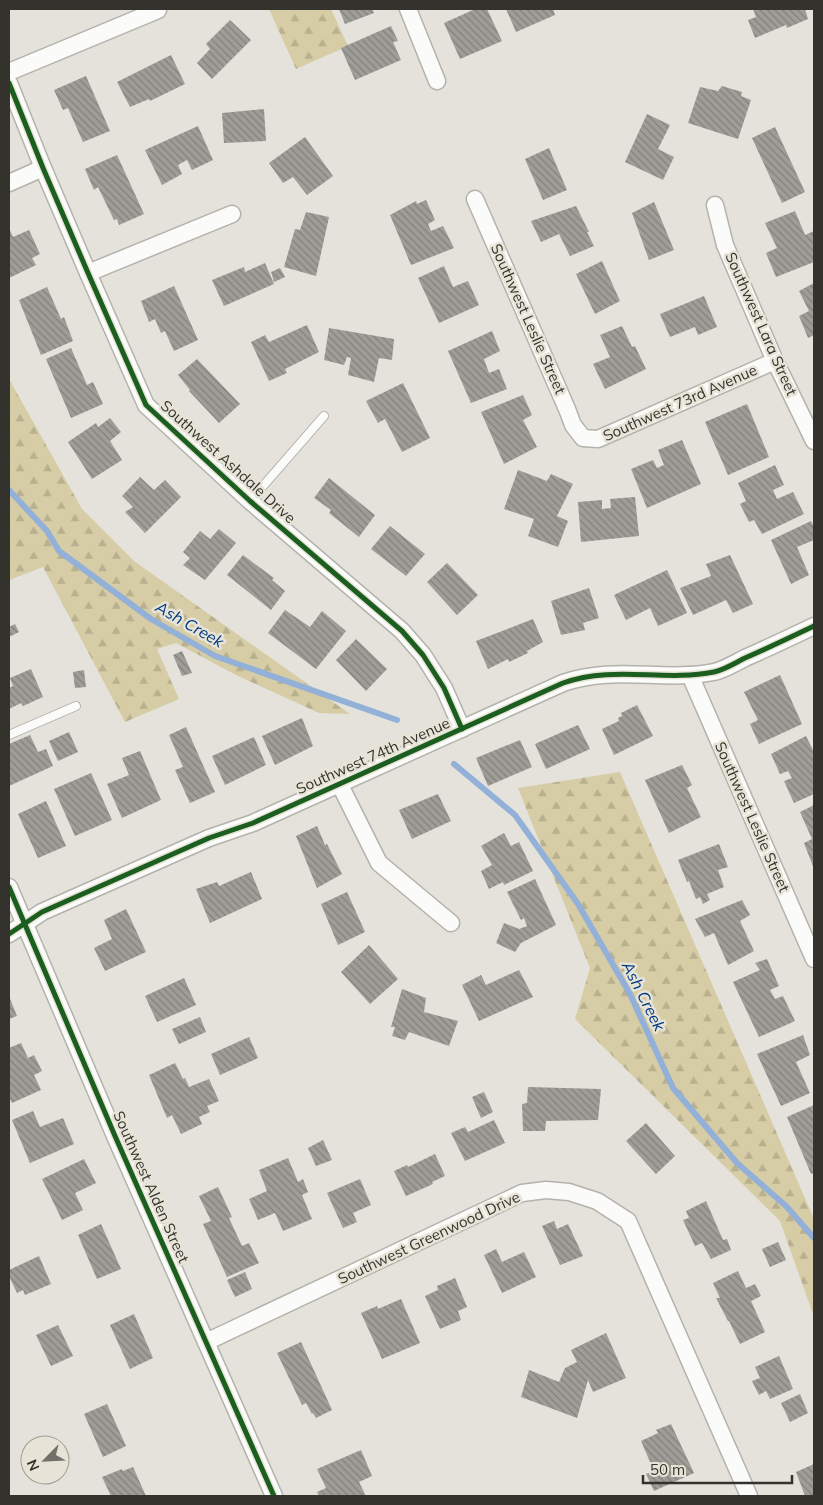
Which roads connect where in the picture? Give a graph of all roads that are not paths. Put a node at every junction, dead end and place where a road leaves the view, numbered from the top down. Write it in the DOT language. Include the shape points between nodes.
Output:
graph roads {
  1 [pos="408,9"];
  2 [pos="158,10"];
  3 [pos="9,72"];
  4 [pos="437,81"];
  5 [pos="9,83"];
  6 [pos="43,168"];
  7 [pos="9,183"];
  8 [pos="476,198"];
  9 [pos="715,205"];
  10 [pos="232,214"];
  11 [pos="88,273"];
  12 [pos="775,361"];
  13 [pos="324,416"];
  14 [pos="583,438"];
  15 [pos="814,441"];
  16 [pos="250,501"];
  17 [pos="814,626"];
  18 [pos="690,675"];
  19 [pos="76,706"];
  20 [pos="462,729"];
  21 [pos="9,735"];
  22 [pos="340,785"];
  23 [pos="9,887"];
  24 [pos="451,923"];
  25 [pos="24,924"];
  26 [pos="9,934"];
  27 [pos="814,959"];
  28 [pos="206,1342"];
  29 [pos="274,1496"];
  30 [pos="749,1496"];
  1 -- 4 [label="street"];
  2 -- 3 [label="street"];
  5 -- 6 [label="street, Southwest Ashdale Drive"];
  6 -- 7 [label="street"];
  6 -- 11 [label="street, Southwest Ashdale Drive"];
  8 -- 14 [label="street, Southwest Leslie Street" via="573,425"];
  9 -- 12 [label="street, Southwest Lara Street" via="725,245"];
  10 -- 11 [label="street"];
  11 -- 16 [label="street, Southwest Ashdale Drive" via="146,405"];
  12 -- 14 [label="street, Southwest 73rd Avenue" via="598,440"];
  12 -- 15 [label="street, Southwest Lara Street"];
  13 -- 16 [label="lane"];
  16 -- 20 [label="street, Southwest Ashdale Drive" via="402,631 423,655 444,688"];
  17 -- 18 [label="street, Southwest 74th Avenue" via="716,672"];
  18 -- 20 [label="street, Southwest 74th Avenue" via="614,674 580,678"];
  18 -- 27 [label="street, Southwest Leslie Street"];
  19 -- 21 [label="lane"];
  20 -- 22 [label="street, Southwest 74th Avenue"];
  22 -- 24 [label="street" via="379,863"];
  22 -- 25 [label="street, Southwest 74th Avenue" via="253,824 200,842 42,912"];
  23 -- 25 [label="street, Southwest Alden Street"];
  25 -- 26 [label="street, Southwest 74th Avenue"];
  25 -- 28 [label="street, Southwest Alden Street"];
  28 -- 29 [label="street, Southwest Alden Street"];
  28 -- 30 [label="street, Southwest Greenwood Drive" via="522,1193 569,1192 597,1201 628,1221"];
}
